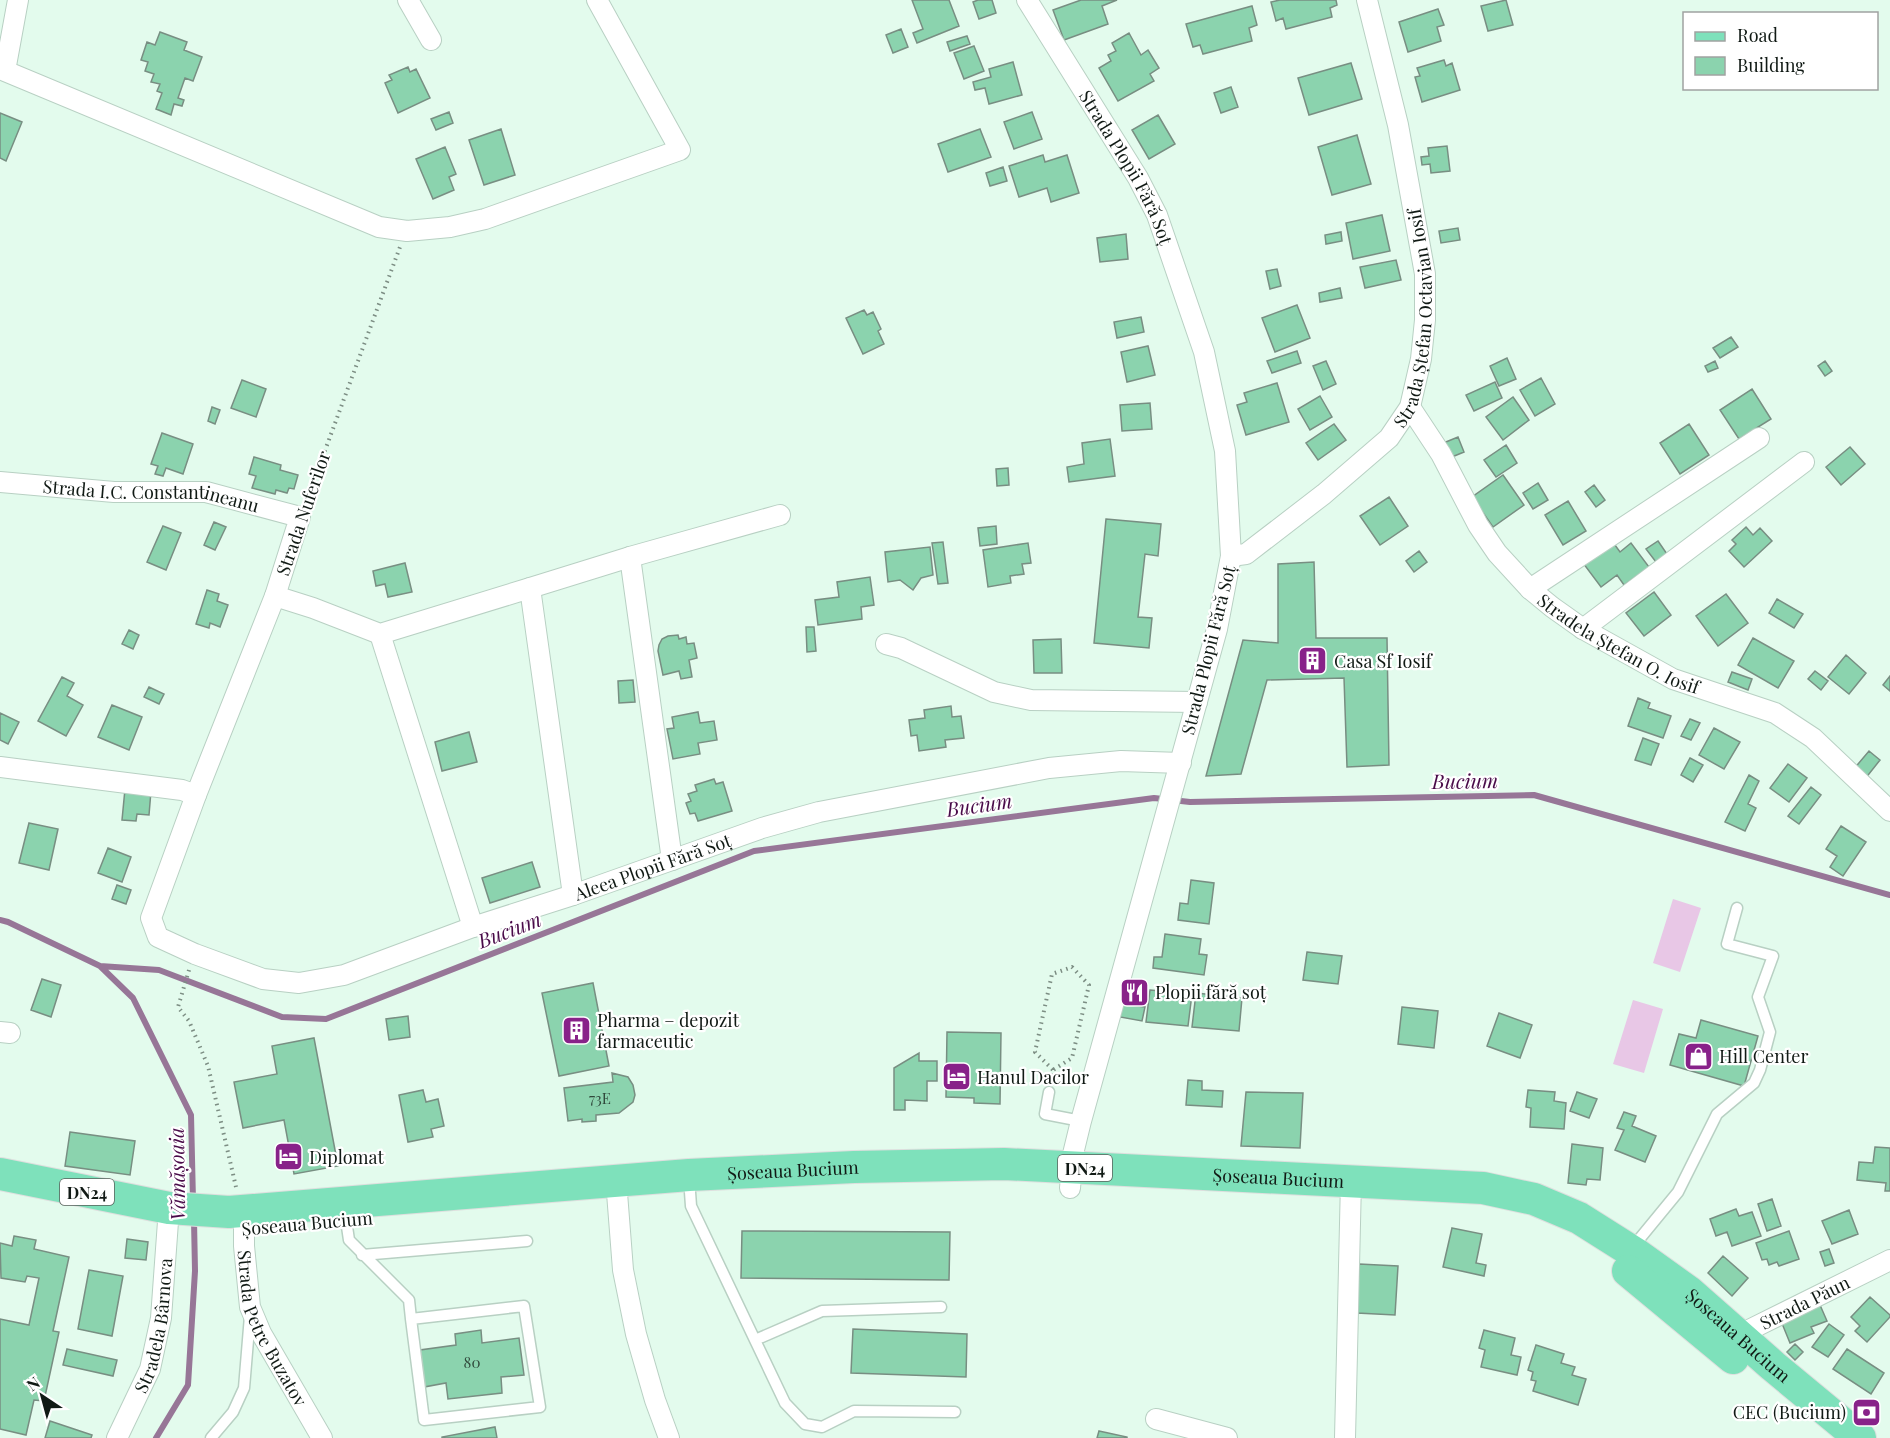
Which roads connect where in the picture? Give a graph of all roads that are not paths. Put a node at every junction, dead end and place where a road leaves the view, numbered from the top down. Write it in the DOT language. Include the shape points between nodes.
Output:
graph roads {
  1 [pos="18,0"];
  2 [pos="408,0"];
  3 [pos="597,0"];
  4 [pos="1027,0"];
  5 [pos="1368,0"];
  6 [pos="431,40"];
  7 [pos="1410,407"];
  8 [pos="1759,438"];
  9 [pos="1804,462"];
  10 [pos="0,482"];
  11 [pos="780,515"];
  12 [pos="300,517"];
  13 [pos="1231,556"];
  14 [pos="630,557"];
  15 [pos="530,588"];
  16 [pos="1530,589"];
  17 [pos="275,596"];
  18 [pos="1583,629"];
  19 [pos="380,634"];
  20 [pos="886,644"];
  21 [pos="1197,702"];
  22 [pos="1181,763"];
  23 [pos="0,767"];
  24 [pos="196,795"];
  25 [pos="1890,811"];
  26 [pos="672,860"];
  27 [pos="573,895"];
  28 [pos="1737,908"];
  29 [pos="151,918"];
  30 [pos="473,927"];
  31 [pos="1049,1092"];
  32 [pos="1081,1121"];
  33 [pos="0,1174"];
  34 [pos="1071,1178"];
  35 [pos="690,1184"];
  36 [pos="616,1190"];
  37 [pos="1351,1191"];
  38 [pos="0,1196"];
  39 [pos="171,1218"];
  40 [pos="237,1219"];
  41 [pos="346,1220"];
  42 [pos="527,1241"];
  43 [pos="362,1255"];
  44 [pos="1625,1258"];
  45 [pos="1890,1260"];
  46 [pos="250,1307"];
  47 [pos="941,1307"];
  48 [pos="411,1319"];
  49 [pos="755,1340"];
  50 [pos="1737,1348"];
  51 [pos="955,1412"];
  52 [pos="1156,1419"];
  53 [pos="117,1438"];
  54 [pos="211,1438"];
  55 [pos="322,1438"];
  56 [pos="669,1438"];
  57 [pos="1227,1438"];
  58 [pos="1345,1438"];
  59 [pos="1831,1438"];
  60 [pos="1860,1438"];
  1 -- 3 [label="street" via="5,71 380,227 407,231 485,219 680,150"];
  2 -- 6 [label="street"];
  4 -- 13 [label="street, Strada Plopii Fără Soț" via="1157,215 1204,352 1225,451"];
  5 -- 7 [label="street, Strada Ștefan Octavian Iosif" via="1398,125 1425,274 1421,359"];
  7 -- 13 [label="street, Strada Ștefan Octavian Iosif" via="1389,438 1362,463 1246,555"];
  7 -- 16 [label="street, Stradela Ștefan O. Iosif" via="1497,554"];
  8 -- 16 [label="street"];
  9 -- 18 [label="street"];
  10 -- 12 [label="street, Strada I.C. Constantineanu" via="114,492 206,492"];
  11 -- 14 [label="street"];
  12 -- 17 [label="street, Strada Nuferilor"];
  13 -- 21 [label="street, Strada Plopii Fără Soț"];
  14 -- 15 [label="street"];
  14 -- 26 [label="street"];
  15 -- 19 [label="street"];
  15 -- 27 [label="street"];
  16 -- 18 [label="street, Stradela Ștefan O. Iosif"];
  17 -- 19 [label="street"];
  17 -- 24 [label="street, Strada Nuferilor"];
  18 -- 25 [label="street, Stradela Ștefan O. Iosif" via="1673,679 1775,713 1813,738"];
  19 -- 30 [label="street"];
  20 -- 21 [label="street" via="994,692 1031,700"];
  21 -- 22 [label="street, Strada Plopii Fără Soț"];
  22 -- 26 [label="street, Aleea Plopii Fără Soț" via="1121,761 1038,770 819,812"];
  22 -- 32 [label="street, Strada Plopii Fără Soț"];
  23 -- 24 [label="street"];
  24 -- 29 [label="street, Strada Nuferilor"];
  26 -- 27 [label="street, Aleea Plopii Fără Soț"];
  27 -- 30 [label="street, Aleea Plopii Fără Soț"];
  28 -- 44 [label="lane" via="1727,944 1773,956 1758,997 1770,1032 1760,1070 1754,1083 1717,1114 1678,1192"];
  29 -- 30 [label="street, Aleea Plopii Fără Soț" via="158,937 195,954 263,979 299,983 344,975"];
  31 -- 32 [label="lane" via="1045,1114"];
  32 -- 34 [label="street, Strada Plopii Fără Soț"];
  33 -- 39 [label="main road, Șoseaua Bucium / DN24"];
  34 -- 35 [label="main road, Șoseaua Bucium / DN24" via="1004,1164 887,1166"];
  34 -- 37 [label="main road, Șoseaua Bucium / DN24"];
  35 -- 36 [label="main road, Șoseaua Bucium / DN24"];
  35 -- 49 [label="lane" via="691,1206"];
  36 -- 40 [label="main road, Șoseaua Bucium / DN24"];
  36 -- 41 [label="main road, Șoseaua Bucium / DN24"];
  36 -- 56 [label="street" via="623,1270 636,1334"];
  37 -- 44 [label="main road, Șoseaua Bucium / DN24" via="1483,1188 1534,1200 1579,1218"];
  37 -- 58 [label="street"];
  38 -- 39 [label="main road, Șoseaua Bucium / DN24"];
  39 -- 40 [label="main road, Șoseaua Bucium / DN24"];
  39 -- 53 [label="street, Stradela Bârnova" via="161,1318 150,1369"];
  40 -- 41 [label="main road, Șoseaua Bucium / DN24"];
  40 -- 46 [label="street, Strada Petre Buzatov"];
  41 -- 43 [label="lane" via="349,1240"];
  42 -- 43 [label="lane"];
  43 -- 48 [label="lane" via="409,1300"];
  44 -- 50 [label="main road, Șoseaua Bucium / DN24" via="1689,1292"];
  45 -- 50 [label="street, Strada Păun" via="1751,1329"];
  46 -- 54 [label="lane" via="244,1388 233,1412"];
  46 -- 55 [label="street, Strada Petre Buzatov"];
  47 -- 49 [label="lane" via="822,1311"];
  48 -- 48 [label="lane" via="524,1306 540,1407 424,1420"];
  49 -- 51 [label="lane" via="785,1403 805,1424 822,1426 854,1411"];
  50 -- 59 [label="main road, Șoseaua Bucium / DN24"];
  50 -- 60 [label="main road, Șoseaua Bucium / DN24"];
  52 -- 57 [label="street"];
}
